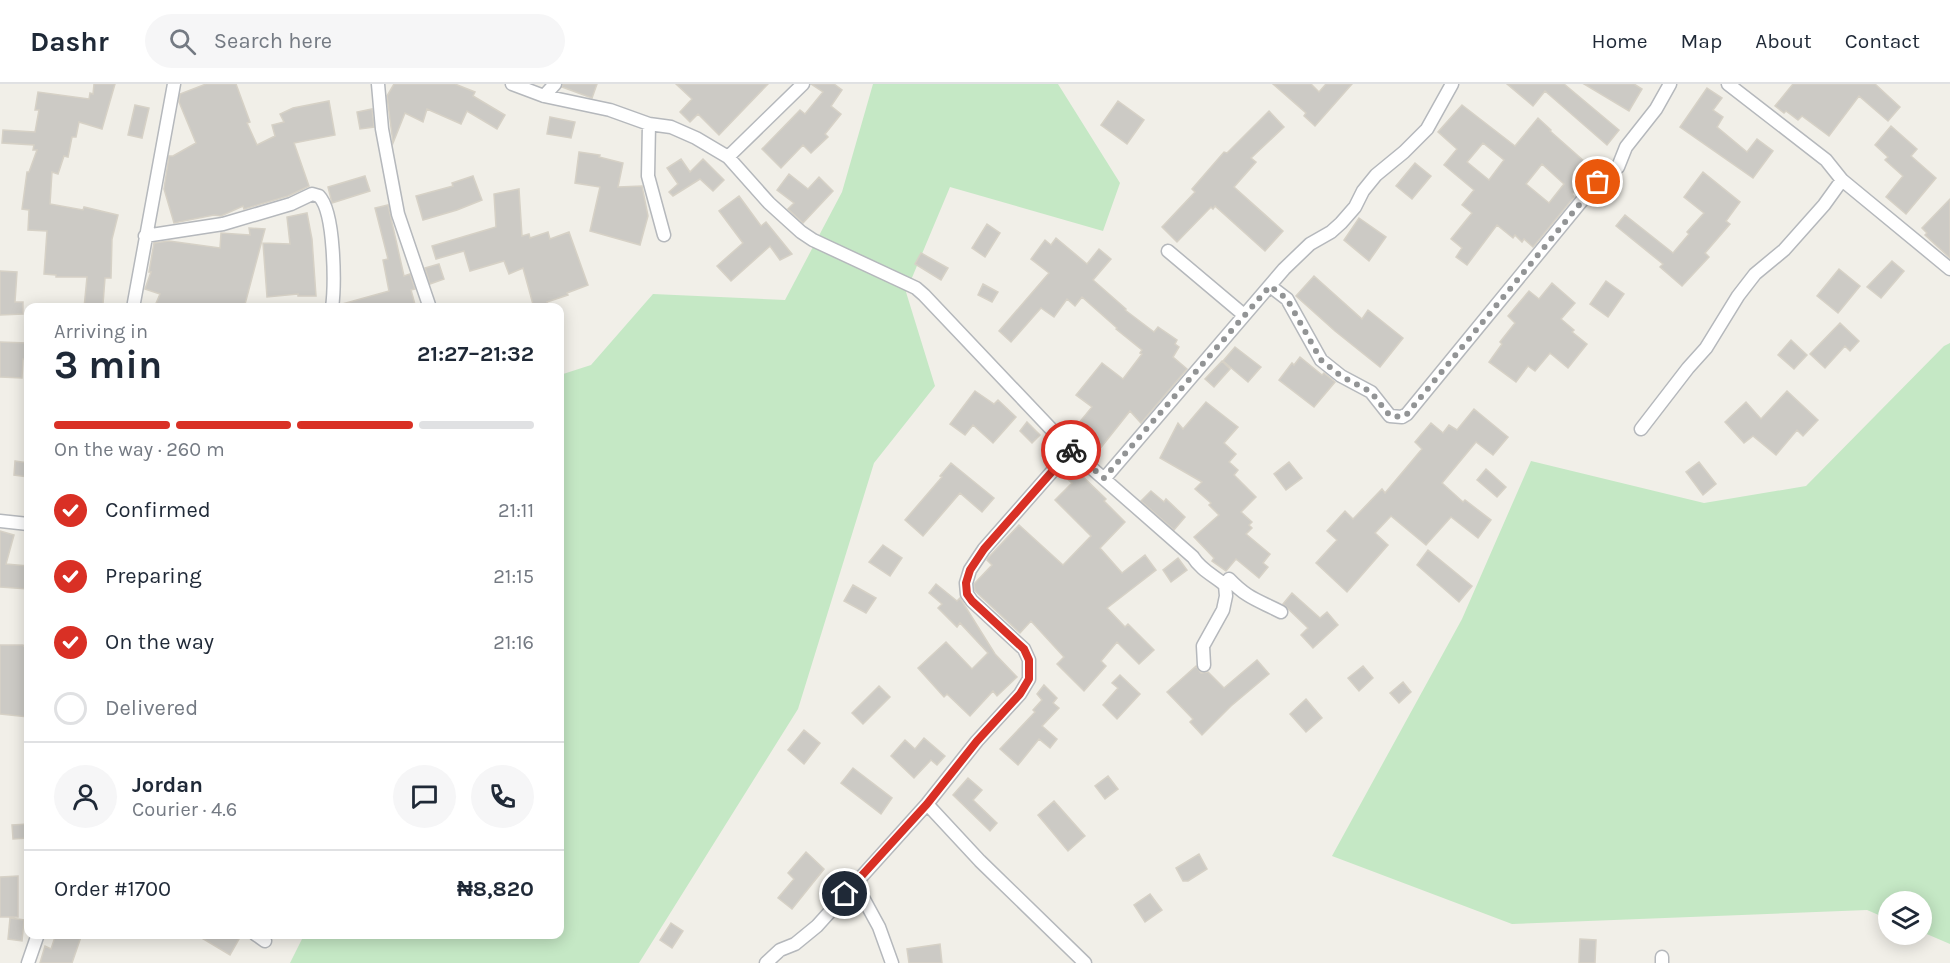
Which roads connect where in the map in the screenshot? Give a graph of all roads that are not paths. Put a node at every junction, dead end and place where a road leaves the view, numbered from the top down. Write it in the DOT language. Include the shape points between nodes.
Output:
graph roads {
  1 [pos="174,84"];
  2 [pos="378,84"];
  3 [pos="512,84"];
  4 [pos="555,84"];
  5 [pos="803,84"];
  6 [pos="1452,84"];
  7 [pos="1670,84"];
  8 [pos="1728,84"];
  9 [pos="544,96"];
  10 [pos="649,124"];
  11 [pos="728,157"];
  12 [pos="1842,180"];
  13 [pos="664,235"];
  14 [pos="145,236"];
  15 [pos="1168,252"];
  16 [pos="1950,269"];
  17 [pos="1270,286"];
  18 [pos="134,303"];
  19 [pos="332,303"];
  20 [pos="428,303"];
  21 [pos="1244,315"];
  22 [pos="1641,429"];
  23 [pos="1071,450"];
  24 [pos="1104,478"];
  25 [pos="0,521"];
  26 [pos="24,524"];
  27 [pos="1225,585"];
  28 [pos="1281,612"];
  29 [pos="1204,665"];
  30 [pos="927,804"];
  31 [pos="855,883"];
  32 [pos="36,939"];
  33 [pos="28,963"];
  34 [pos="766,963"];
  35 [pos="892,963"];
  36 [pos="1085,963"];
  1 -- 14 [label="street"];
  2 -- 20 [label="street" via="398,214"];
  3 -- 9 [label="street"];
  4 -- 9 [label="street"];
  5 -- 11 [label="street"];
  6 -- 17 [label="street" via="1427,129 1376,176 1341,223 1311,244"];
  7 -- 17 [label="street" via="1626,147 1618,166 1598,182 1402,417 1390,416 1371,392 1321,360 1287,299"];
  8 -- 12 [label="street" via="1826,160"];
  9 -- 10 [label="street" via="610,110"];
  10 -- 11 [label="street" via="671,127"];
  10 -- 13 [label="street" via="648,176"];
  11 -- 23 [label="street" via="801,232 915,288"];
  12 -- 16 [label="street"];
  12 -- 22 [label="street" via="1784,250 1755,274 1706,348"];
  14 -- 18 [label="street"];
  14 -- 19 [label="street" via="223,224 319,196 327,208 334,276"];
  15 -- 21 [label="street"];
  17 -- 21 [label="street"];
  21 -- 24 [label="street"];
  23 -- 24 [label="street"];
  23 -- 30 [label="street" via="970,570 967,594 1024,649 1029,660 1029,679"];
  24 -- 27 [label="street" via="1193,557 1198,566"];
  25 -- 26 [label="street"];
  27 -- 28 [label="street" via="1229,579 1255,601"];
  27 -- 29 [label="street" via="1223,610 1203,646"];
  30 -- 31 [label="street"];
  30 -- 36 [label="street"];
  31 -- 34 [label="street" via="806,936"];
  31 -- 35 [label="street" via="879,927"];
  32 -- 33 [label="street"];
}
